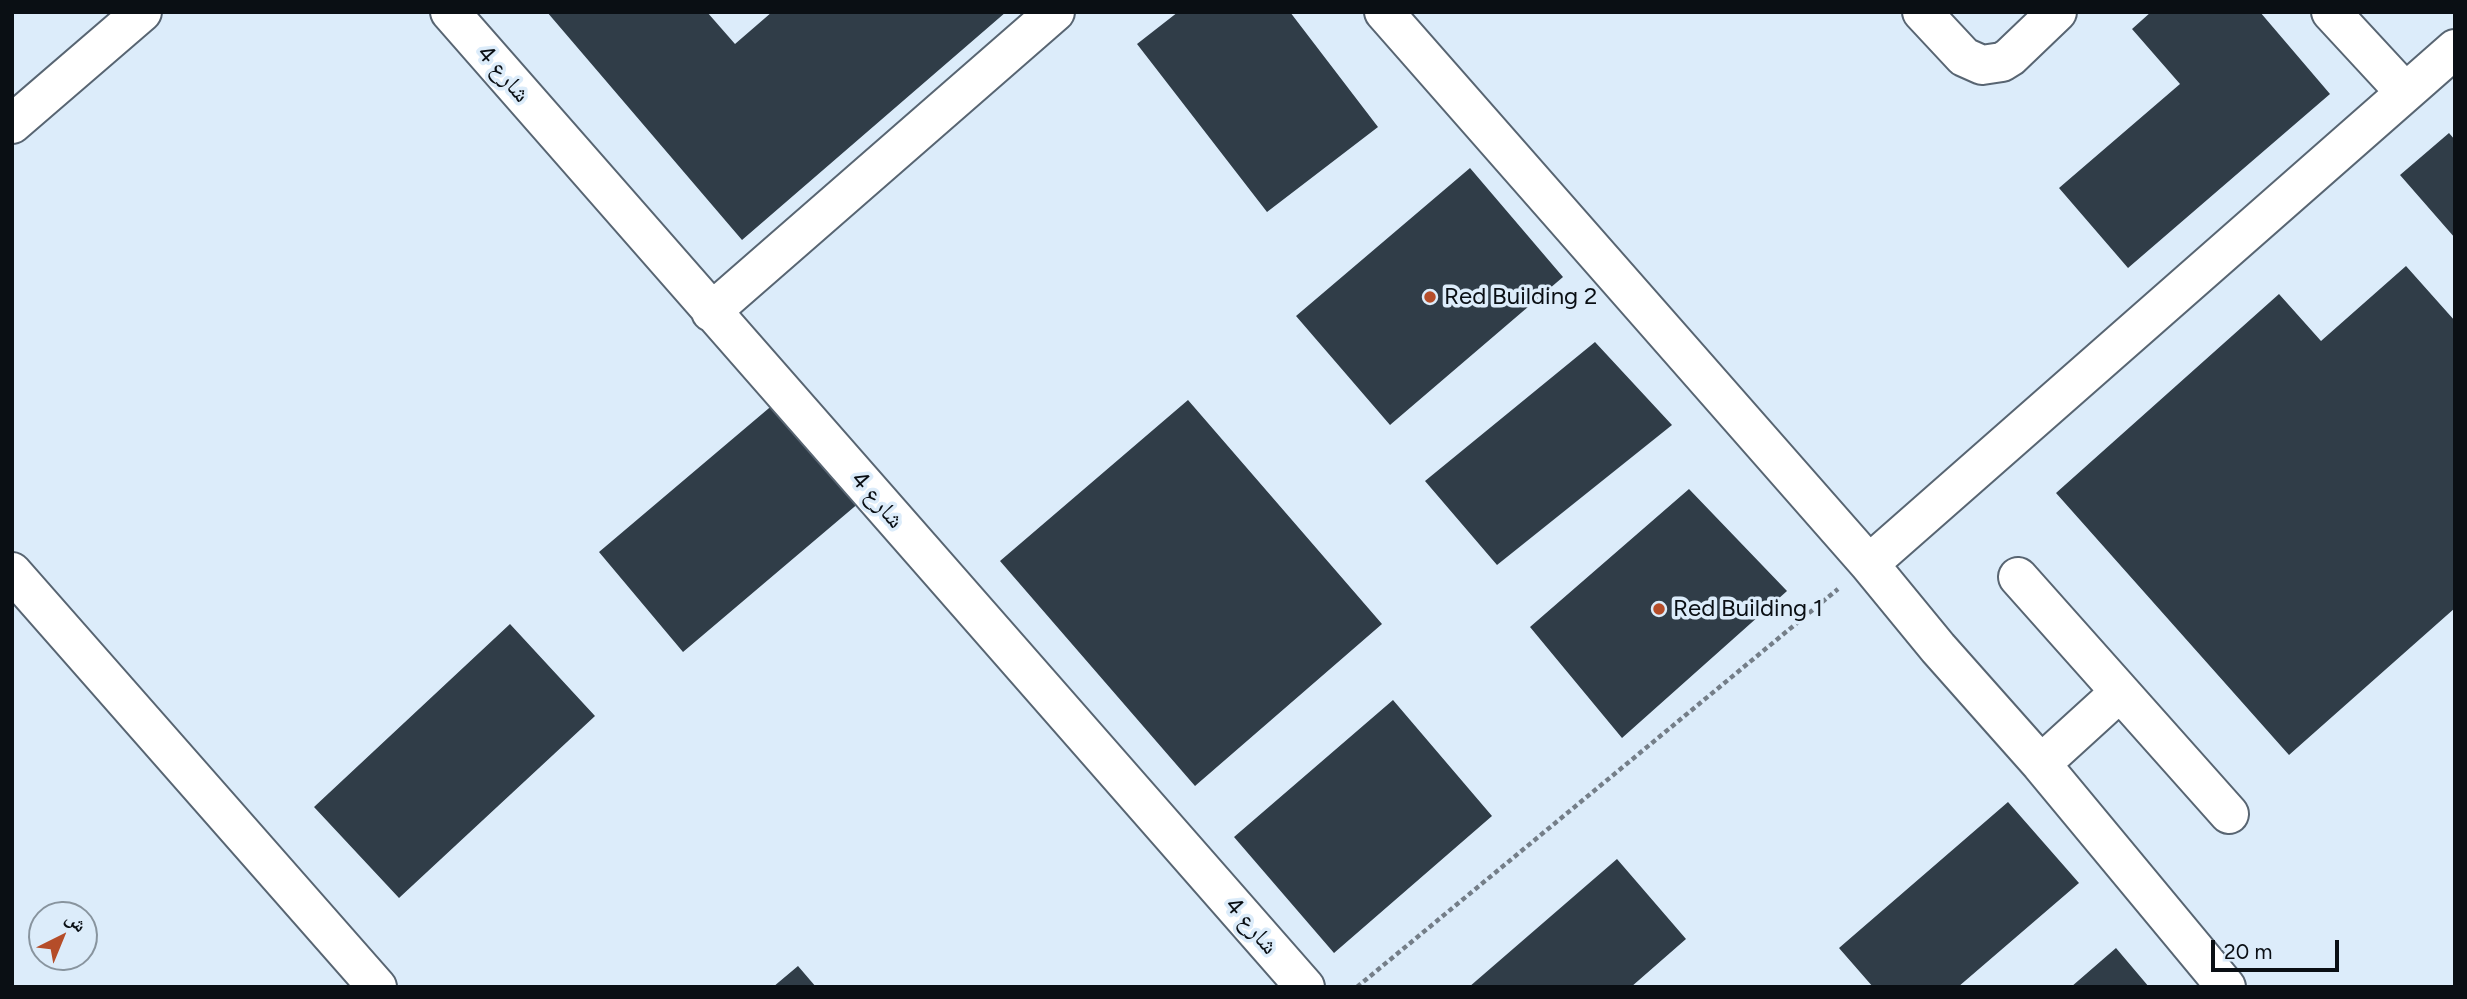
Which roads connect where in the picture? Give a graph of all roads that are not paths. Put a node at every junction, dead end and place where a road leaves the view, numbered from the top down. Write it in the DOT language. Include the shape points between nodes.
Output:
graph roads {
  1 [pos="142,12"];
  2 [pos="450,12"];
  3 [pos="1055,12"];
  4 [pos="1384,12"];
  5 [pos="1922,12"];
  6 [pos="2057,12"];
  7 [pos="2331,12"];
  8 [pos="2455,49"];
  9 [pos="2405,92"];
  10 [pos="12,124"];
  11 [pos="711,312"];
  12 [pos="1869,564"];
  13 [pos="12,572"];
  14 [pos="2018,577"];
  15 [pos="2120,692"];
  16 [pos="2041,764"];
  17 [pos="2229,814"];
  18 [pos="377,987"];
  19 [pos="1305,987"];
  20 [pos="2226,987"];
  1 -- 10 [label="street"];
  2 -- 11 [label="street, شارع 4"];
  3 -- 11 [label="street"];
  4 -- 12 [label="street"];
  5 -- 6 [label="street" via="1964,57 1982,65 2010,57"];
  7 -- 9 [label="street"];
  8 -- 9 [label="street"];
  9 -- 12 [label="street"];
  11 -- 19 [label="street, شارع 4"];
  12 -- 16 [label="street"];
  13 -- 18 [label="street"];
  14 -- 15 [label="street"];
  15 -- 16 [label="street"];
  15 -- 17 [label="street"];
  16 -- 20 [label="street"];
}
